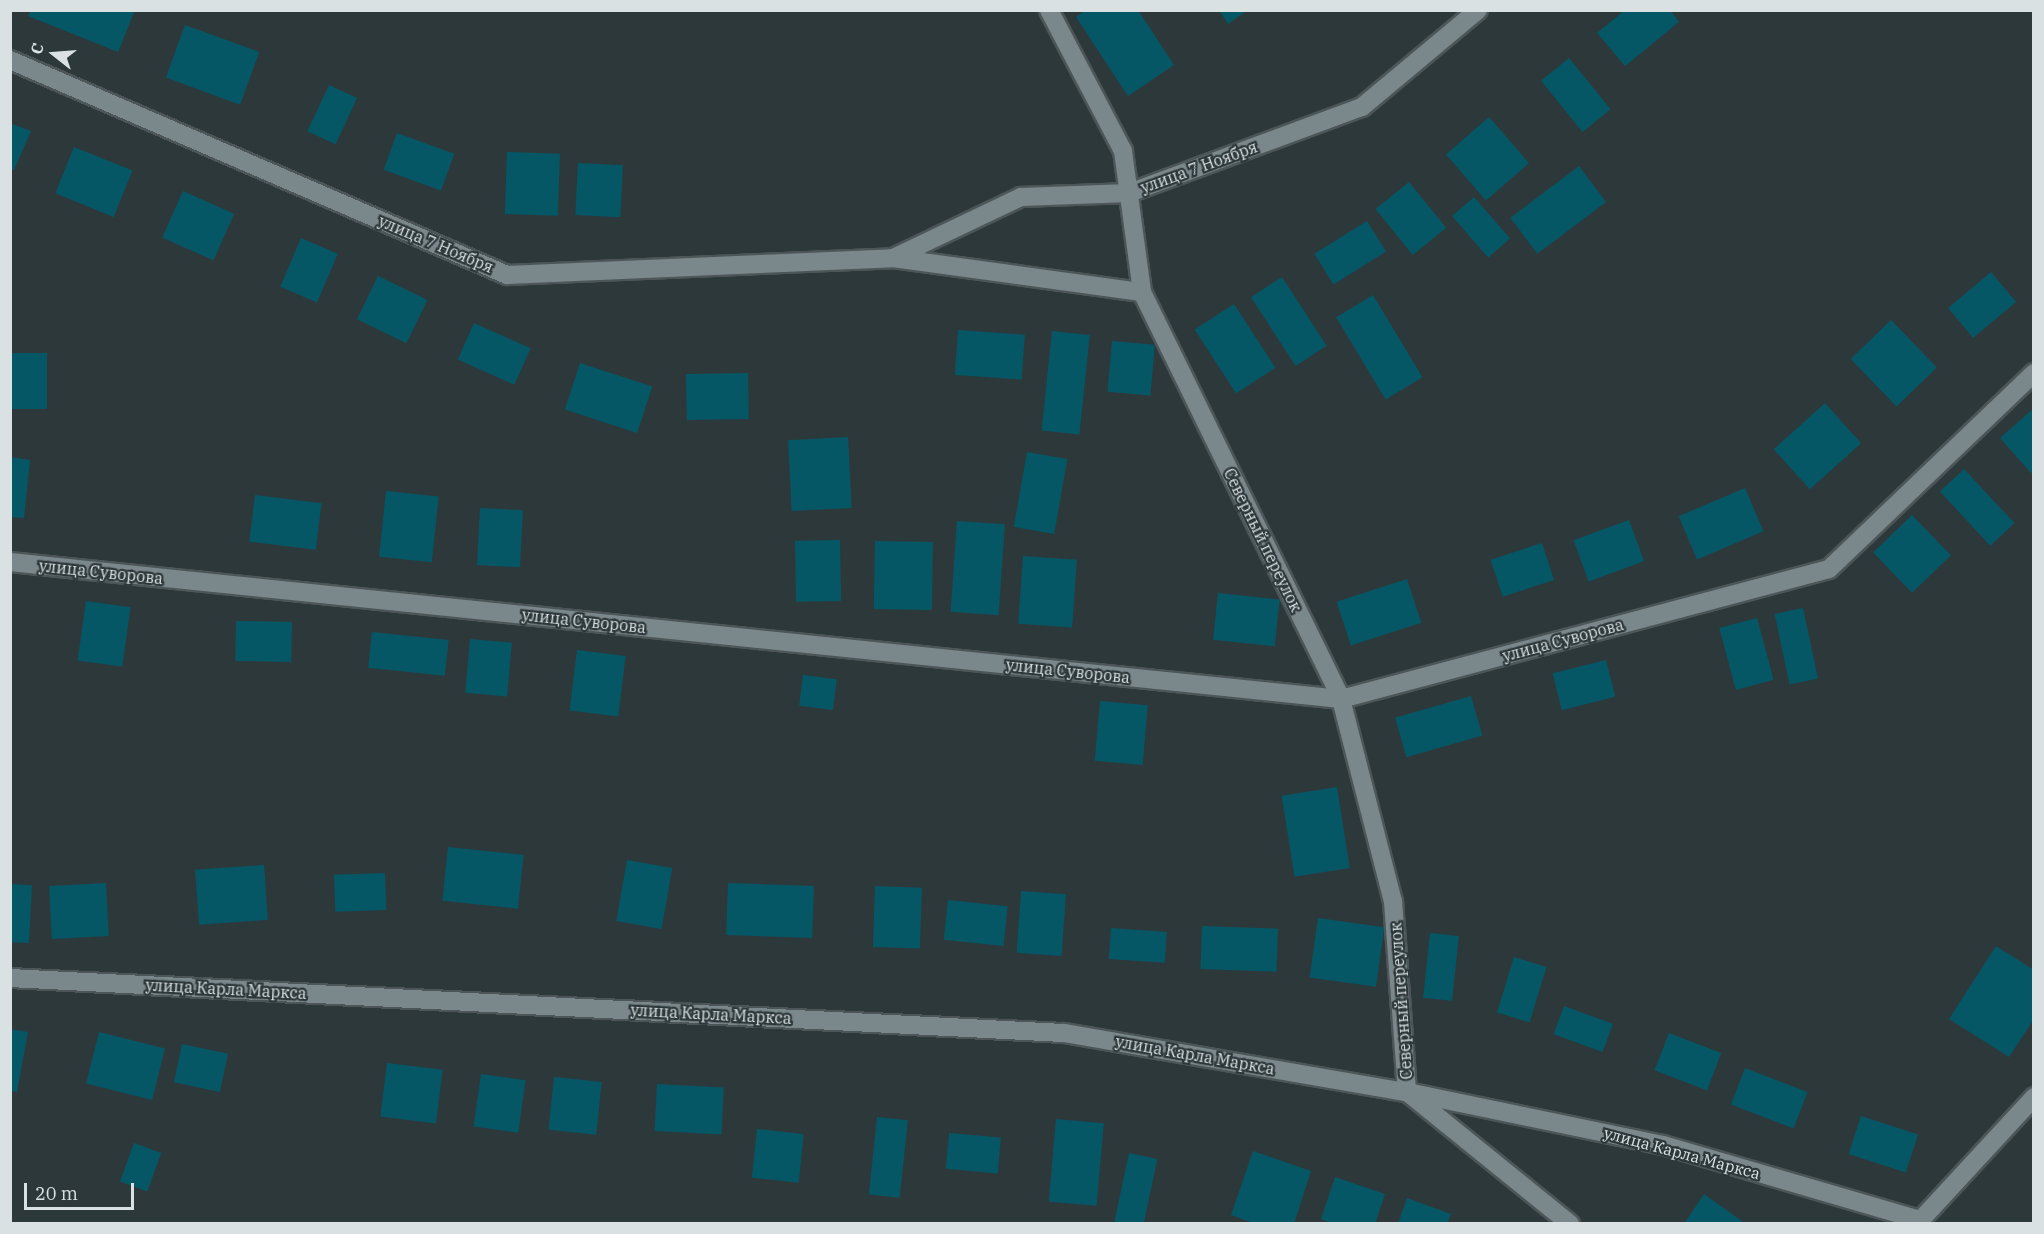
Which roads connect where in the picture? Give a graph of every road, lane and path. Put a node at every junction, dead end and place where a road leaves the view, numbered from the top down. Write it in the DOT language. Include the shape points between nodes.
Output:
graph roads {
  1 [pos="1049,10"];
  2 [pos="1478,10"];
  3 [pos="10,60"];
  4 [pos="1128,193"];
  5 [pos="893,258"];
  6 [pos="1142,292"];
  7 [pos="2034,374"];
  8 [pos="10,562"];
  9 [pos="1341,699"];
  10 [pos="10,978"];
  11 [pos="1407,1092"];
  12 [pos="2034,1097"];
  13 [pos="1918,1222"];
  14 [pos="1570,1224"];
  1 -- 4 [label="street, Северный переулок" via="1123,151"];
  2 -- 4 [label="street, улица 7 Ноября" via="1362,106"];
  3 -- 5 [label="street, улица 7 Ноября" via="507,274"];
  4 -- 5 [label="street, улица 7 Ноября" via="1021,197"];
  4 -- 6 [label="street, Северный переулок"];
  5 -- 6 [label="street, улица 7 Ноября"];
  6 -- 9 [label="street, Северный переулок"];
  7 -- 9 [label="street, улица Суворова" via="1829,569"];
  8 -- 9 [label="street, улица Суворова"];
  9 -- 11 [label="street, Северный переулок" via="1393,901"];
  10 -- 11 [label="street, улица Карла Маркса" via="1064,1033"];
  11 -- 13 [label="street, улица Карла Маркса" via="1663,1145"];
  11 -- 14 [label="street, улица Карла Маркса"];
  12 -- 13 [label="street"];
}
